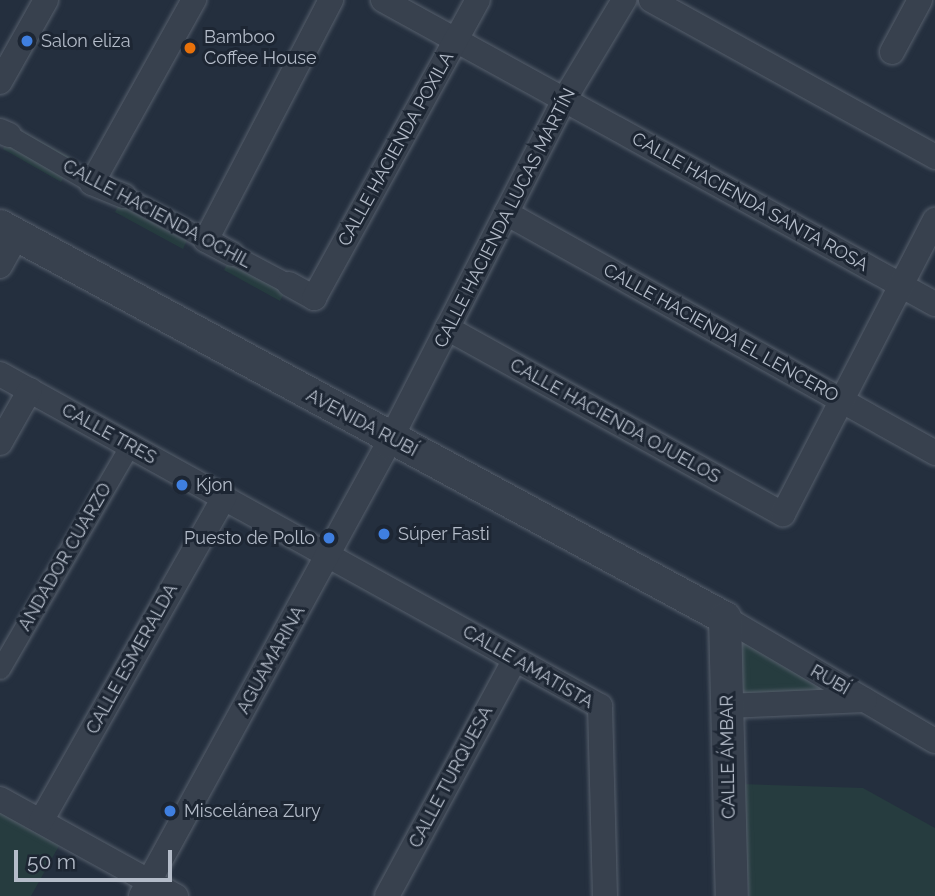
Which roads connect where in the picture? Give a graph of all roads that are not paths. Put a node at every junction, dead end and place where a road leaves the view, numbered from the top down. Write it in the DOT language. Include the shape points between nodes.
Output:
graph roads {
  1 [pos="46,0"];
  2 [pos="194,0"];
  3 [pos="331,0"];
  4 [pos="383,0"];
  5 [pos="478,0"];
  6 [pos="624,0"];
  7 [pos="651,0"];
  8 [pos="920,0"];
  9 [pos="456,40"];
  10 [pos="892,52"];
  11 [pos="0,82"];
  12 [pos="564,100"];
  13 [pos="5,133"];
  14 [pos="935,157"];
  15 [pos="92,183"];
  16 [pos="124,196"];
  17 [pos="506,213"];
  18 [pos="935,220"];
  19 [pos="8,231"];
  20 [pos="206,240"];
  21 [pos="232,254"];
  22 [pos="0,266"];
  23 [pos="289,284"];
  24 [pos="901,285"];
  25 [pos="314,298"];
  26 [pos="935,304"];
  27 [pos="447,328"];
  28 [pos="0,374"];
  29 [pos="30,390"];
  30 [pos="842,401"];
  31 [pos="391,438"];
  32 [pos="0,443"];
  33 [pos="130,445"];
  34 [pos="935,453"];
  35 [pos="224,497"];
  36 [pos="329,555"];
  37 [pos="725,618"];
  38 [pos="515,659"];
  39 [pos="0,669"];
  40 [pos="865,700"];
  41 [pos="727,706"];
  42 [pos="935,741"];
  43 [pos="0,799"];
  44 [pos="41,821"];
  45 [pos="145,888"];
  46 [pos="176,896"];
  47 [pos="387,896"];
  48 [pos="604,896"];
  49 [pos="732,896"];
  1 -- 11 [label="street"];
  2 -- 15 [label="street"];
  3 -- 20 [label="street"];
  4 -- 9 [label="street, CALLE HACIENDA SANTA ROSA"];
  5 -- 9 [label="street, CALLE HACIENDA POXILA"];
  6 -- 12 [label="street, CALLE HACIENDA LUCAS MARTÍN"];
  7 -- 14 [label="street"];
  8 -- 10 [label="street"];
  9 -- 12 [label="street, CALLE HACIENDA SANTA ROSA"];
  9 -- 25 [label="street, CALLE HACIENDA POXILA"];
  12 -- 17 [label="street, CALLE HACIENDA LUCAS MARTÍN"];
  12 -- 24 [label="street, CALLE HACIENDA SANTA ROSA"];
  13 -- 15 [label="street, CALLE HACIENDA OCHIL"];
  15 -- 16 [label="street, CALLE HACIENDA OCHIL"];
  16 -- 20 [label="street, CALLE HACIENDA OCHIL"];
  17 -- 27 [label="street, CALLE HACIENDA LUCAS MARTÍN"];
  17 -- 30 [label="street, CALLE HACIENDA EL LENCERO"];
  18 -- 24 [label="street"];
  19 -- 22 [label="street"];
  19 -- 31 [label="street, AVENIDA RUBÍ"];
  20 -- 21 [label="street, CALLE HACIENDA OCHIL"];
  21 -- 23 [label="street, CALLE HACIENDA OCHIL"];
  23 -- 25 [label="street, CALLE HACIENDA OCHIL"];
  24 -- 26 [label="street, CALLE HACIENDA SANTA ROSA"];
  24 -- 30 [label="street"];
  27 -- 30 [label="street, CALLE HACIENDA OJUELOS" via="783,514"];
  27 -- 31 [label="street, CALLE HACIENDA LUCAS MARTÍN"];
  28 -- 29 [label="street, CALLE TRES"];
  29 -- 32 [label="street"];
  29 -- 33 [label="street, CALLE TRES"];
  30 -- 34 [label="street, CALLE HACIENDA EL LENCERO"];
  31 -- 36 [label="street, AGUAMARINA"];
  31 -- 37 [label="street, AVENIDA RUBÍ"];
  33 -- 35 [label="street, CALLE TRES"];
  33 -- 39 [label="street, ANDADOR CUARZO"];
  35 -- 36 [label="street, CALLE TRES"];
  35 -- 44 [label="street, CALLE ESMERALDA"];
  36 -- 38 [label="street, CALLE AMATISTA"];
  36 -- 45 [label="street, AGUAMARINA"];
  37 -- 40 [label="street, RUBÍ"];
  37 -- 41 [label="street, CALLE ÁMBAR"];
  38 -- 47 [label="street, CALLE TURQUESA"];
  38 -- 48 [label="street, CALLE AMATISTA" via="600,706"];
  40 -- 41 [label="street"];
  40 -- 42 [label="street, RUBÍ"];
  41 -- 49 [label="street, CALLE ÁMBAR"];
  43 -- 44 [label="street"];
  44 -- 45 [label="street"];
  45 -- 46 [label="street"];
}
